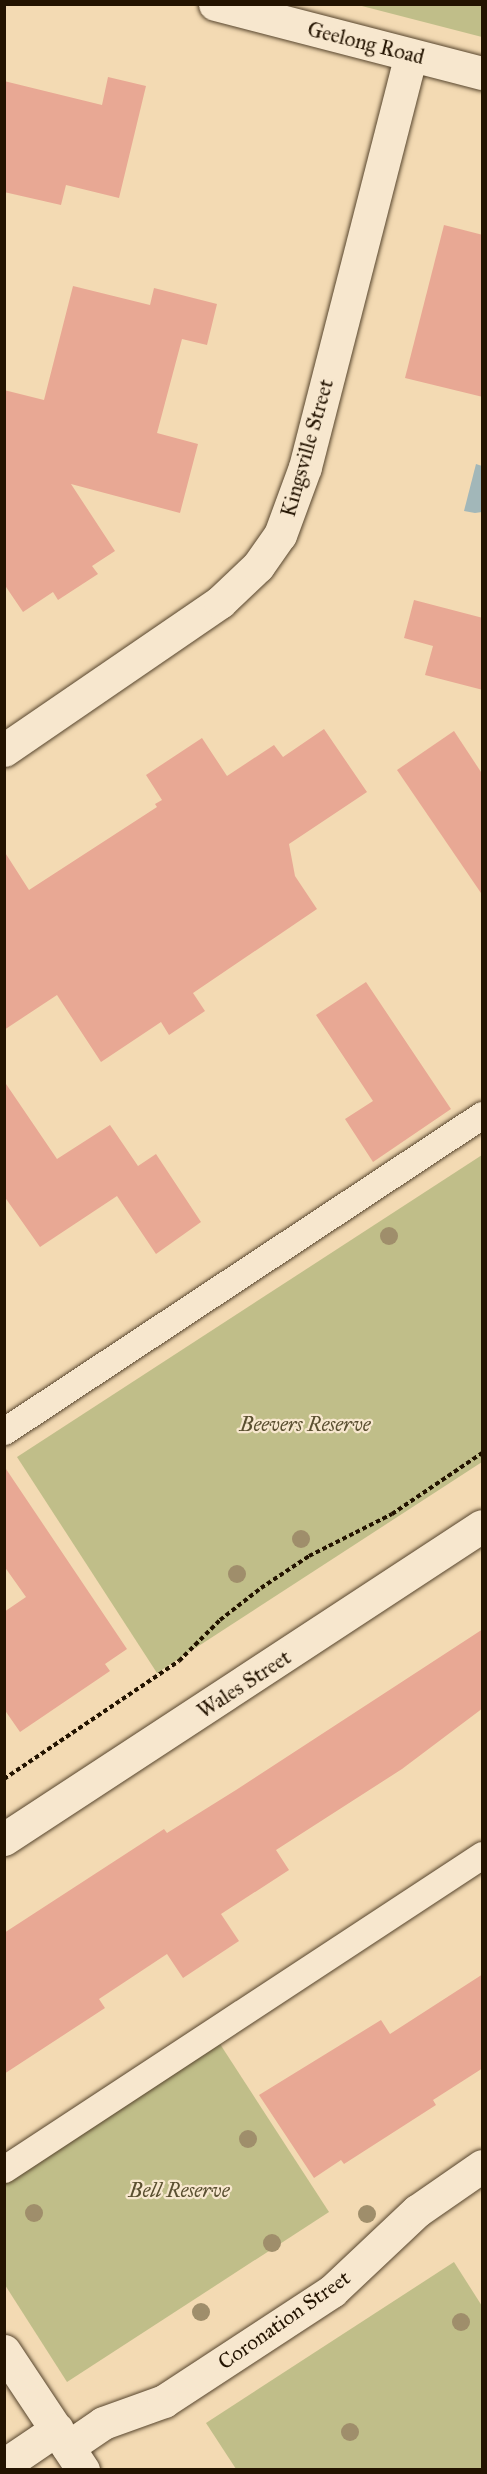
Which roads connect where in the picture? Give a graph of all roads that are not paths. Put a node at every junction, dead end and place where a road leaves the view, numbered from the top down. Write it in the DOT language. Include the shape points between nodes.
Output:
graph roads {
  1 [pos="215,4"];
  2 [pos="411,55"];
  3 [pos="483,73"];
  4 [pos="4,750"];
  5 [pos="483,1115"];
  6 [pos="4,1431"];
  7 [pos="483,1526"];
  8 [pos="4,1839"];
  9 [pos="483,1854"];
  10 [pos="483,2166"];
  11 [pos="4,2169"];
  12 [pos="4,2351"];
  13 [pos="69,2449"];
  14 [pos="4,2465"];
  1 -- 2 [label="street, Geelong Road"];
  2 -- 3 [label="street, Geelong Road"];
  2 -- 4 [label="street, Kingsville Street" via="305,467 280,535 258,566 220,602"];
  5 -- 6 [label="lane"];
  7 -- 8 [label="street, Wales Street"];
  9 -- 11 [label="lane"];
  10 -- 13 [label="street, Coronation Street" via="417,2211 332,2291 170,2397 103,2423"];
  12 -- 13 [label="street"];
  13 -- 14 [label="street, Coronation Street"];
}
